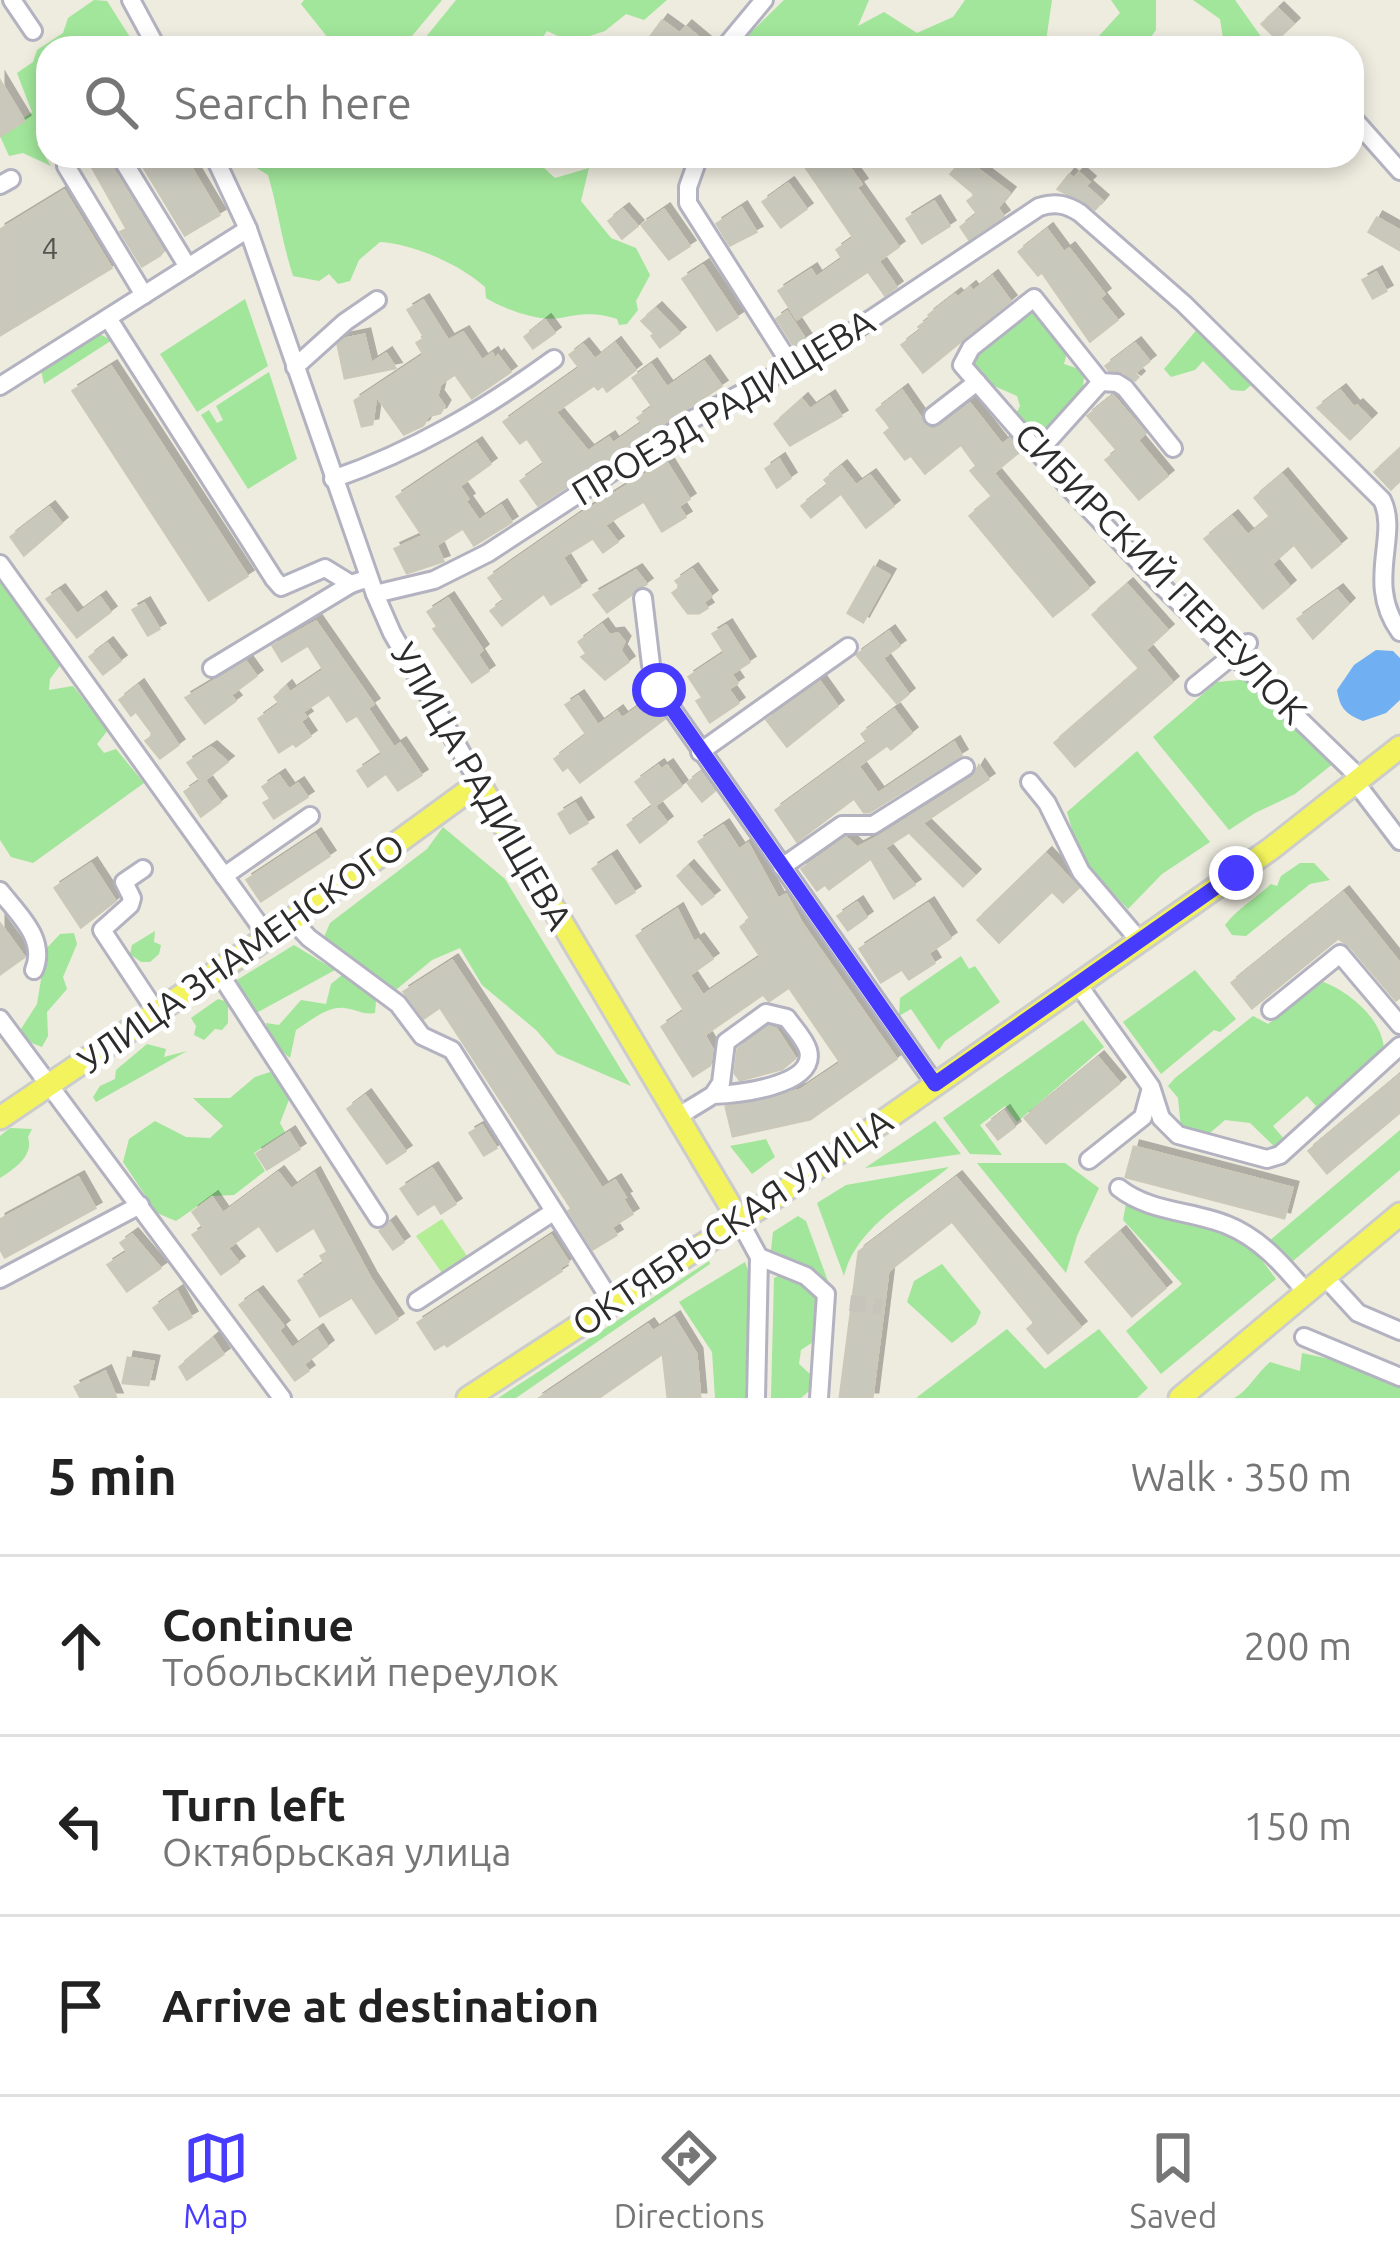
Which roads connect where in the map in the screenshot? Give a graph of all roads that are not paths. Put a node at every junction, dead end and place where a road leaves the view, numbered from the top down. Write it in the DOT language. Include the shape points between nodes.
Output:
graph roads {
  1 [pos="12,0"];
  2 [pos="131,0"];
  3 [pos="764,0"];
  4 [pos="33,31"];
  5 [pos="150,36"];
  6 [pos="734,36"];
  7 [pos="1364,130"];
  8 [pos="67,168"];
  9 [pos="127,168"];
  10 [pos="220,168"];
  11 [pos="695,168"];
  12 [pos="1400,171"];
  13 [pos="248,229"];
  14 [pos="188,267"];
  15 [pos="144,295"];
  16 [pos="377,300"];
  17 [pos="108,318"];
  18 [pos="554,359"];
  19 [pos="295,367"];
  20 [pos="793,368"];
  21 [pos="977,382"];
  22 [pos="1100,382"];
  23 [pos="0,386"];
  24 [pos="933,416"];
  25 [pos="1173,448"];
  26 [pos="1038,452"];
  27 [pos="333,479"];
  28 [pos="0,564"];
  29 [pos="365,585"];
  30 [pos="643,598"];
  31 [pos="1400,632"];
  32 [pos="848,647"];
  33 [pos="1242,648"];
  34 [pos="212,668"];
  35 [pos="1195,686"];
  36 [pos="1400,747"];
  37 [pos="700,752"];
  38 [pos="965,767"];
  39 [pos="1358,781"];
  40 [pos="1030,782"];
  41 [pos="479,783"];
  42 [pos="310,817"];
  43 [pos="1400,841"];
  44 [pos="782,867"];
  45 [pos="142,869"];
  46 [pos="224,876"];
  47 [pos="0,891"];
  48 [pos="292,920"];
  49 [pos="268,937"];
  50 [pos="1138,939"];
  51 [pos="34,970"];
  52 [pos="218,971"];
  53 [pos="1077,983"];
  54 [pos="1271,1010"];
  55 [pos="157,1013"];
  56 [pos="0,1019"];
  57 [pos="1400,1025"];
  58 [pos="1400,1046"];
  59 [pos="935,1084"];
  60 [pos="51,1085"];
  61 [pos="713,1095"];
  62 [pos="677,1117"];
  63 [pos="0,1118"];
  64 [pos="1152,1118"];
  65 [pos="1089,1160"];
  66 [pos="1119,1188"];
  67 [pos="140,1205"];
  68 [pos="553,1212"];
  69 [pos="1400,1214"];
  70 [pos="377,1218"];
  71 [pos="740,1222"];
  72 [pos="759,1257"];
  73 [pos="0,1279"];
  74 [pos="1315,1284"];
  75 [pos="417,1300"];
  76 [pos="829,1301"];
  77 [pos="850,1303"];
  78 [pos="613,1304"];
  79 [pos="1400,1331"];
  80 [pos="1304,1337"];
  81 [pos="1400,1377"];
  82 [pos="275,1396"];
  83 [pos="469,1398"];
  84 [pos="756,1398"];
  85 [pos="819,1398"];
  86 [pos="1180,1398"];
  1 -- 4 [label="street"];
  2 -- 5 [label="street"];
  3 -- 6 [label="street"];
  7 -- 12 [label="street"];
  8 -- 15 [label="street"];
  9 -- 14 [label="street"];
  10 -- 13 [label="street, УЛИЦА РАДИЩЕВА"];
  11 -- 20 [label="street" via="691,210"];
  13 -- 14 [label="street"];
  13 -- 19 [label="street, УЛИЦА РАДИЩЕВА"];
  14 -- 15 [label="street"];
  15 -- 17 [label="street"];
  16 -- 19 [label="street"];
  17 -- 23 [label="street"];
  17 -- 29 [label="street" via="274,579 281,586 325,568"];
  18 -- 27 [label="street" via="423,442"];
  19 -- 27 [label="street, УЛИЦА РАДИЩЕВА"];
  20 -- 29 [label="street, ПРОЕЗД РАДИЩЕВА" via="693,419 464,567 422,584"];
  20 -- 31 [label="street, ПРОЕЗД РАДИЩЕВА" via="1039,207 1062,204 1184,304 1382,500 1392,521 1383,593"];
  21 -- 22 [label="street, СИБИРСКИЙ ПЕРЕУЛОК" via="962,365 971,349 1034,298"];
  21 -- 24 [label="street"];
  21 -- 26 [label="street, СИБИРСКИЙ ПЕРЕУЛОК"];
  22 -- 25 [label="street" via="1125,388"];
  22 -- 26 [label="street"];
  26 -- 33 [label="street, СИБИРСКИЙ ПЕРЕУЛОК" via="1163,587"];
  27 -- 29 [label="street, УЛИЦА РАДИЩЕВА"];
  28 -- 46 [label="street"];
  29 -- 34 [label="street"];
  29 -- 41 [label="street, УЛИЦА РАДИЩЕВА"];
  30 -- 37 [label="street" via="654,679"];
  32 -- 37 [label="street"];
  33 -- 35 [label="street"];
  33 -- 39 [label="street, СИБИРСКИЙ ПЕРЕУЛОК"];
  36 -- 39 [label="main road, ОКТЯБРЬСКАЯ УЛИЦА"];
  37 -- 44 [label="street"];
  38 -- 44 [label="street" via="874,825 842,825"];
  39 -- 43 [label="street, СИБИРСКИЙ ПЕРЕУЛОК"];
  39 -- 50 [label="main road, ОКТЯБРЬСКАЯ УЛИЦА"];
  40 -- 50 [label="street" via="1081,872"];
  41 -- 48 [label="main road, УЛИЦА ЗНАМЕНСКОГО"];
  41 -- 62 [label="main road, УЛИЦА РАДИЩЕВА"];
  42 -- 46 [label="street"];
  44 -- 59 [label="street"];
  45 -- 55 [label="street" via="124,882 130,905 102,930"];
  46 -- 49 [label="street"];
  47 -- 51 [label="street" via="36,940"];
  48 -- 49 [label="main road, УЛИЦА ЗНАМЕНСКОГО"];
  48 -- 68 [label="street" via="398,1004 422,1036 452,1050"];
  49 -- 52 [label="main road, УЛИЦА ЗНАМЕНСКОГО"];
  50 -- 53 [label="main road, ОКТЯБРЬСКАЯ УЛИЦА"];
  52 -- 55 [label="main road, УЛИЦА ЗНАМЕНСКОГО"];
  52 -- 70 [label="street"];
  53 -- 59 [label="main road, ОКТЯБРЬСКАЯ УЛИЦА"];
  53 -- 64 [label="street" via="1151,1087"];
  54 -- 57 [label="street" via="1340,954"];
  55 -- 60 [label="main road, УЛИЦА ЗНАМЕНСКОГО"];
  56 -- 60 [label="street"];
  58 -- 64 [label="street" via="1267,1159 1178,1136"];
  59 -- 71 [label="main road, ОКТЯБРЬСКАЯ УЛИЦА"];
  60 -- 63 [label="main road, УЛИЦА ЗНАМЕНСКОГО"];
  60 -- 67 [label="street"];
  61 -- 61 [label="street" via="724,1076 726,1042 766,1013 787,1018 807,1046 804,1066 768,1090"];
  61 -- 62 [label="street"];
  62 -- 71 [label="main road, УЛИЦА РАДИЩЕВА"];
  64 -- 65 [label="street"];
  66 -- 74 [label="street" via="1256,1239"];
  67 -- 73 [label="street"];
  67 -- 82 [label="street"];
  68 -- 75 [label="street"];
  68 -- 78 [label="street"];
  69 -- 74 [label="main road"];
  71 -- 72 [label="street, УЛИЦА РАДИЩЕВА"];
  71 -- 78 [label="main road, ОКТЯБРЬСКАЯ УЛИЦА"];
  72 -- 76 [label="street" via="806,1276"];
  72 -- 84 [label="street, УЛИЦА РАДИЩЕВА"];
  74 -- 79 [label="street"];
  74 -- 86 [label="main road"];
  76 -- 77 [label="street"];
  76 -- 85 [label="street"];
  78 -- 83 [label="main road, ОКТЯБРЬСКАЯ УЛИЦА"];
  80 -- 81 [label="street"];
}
